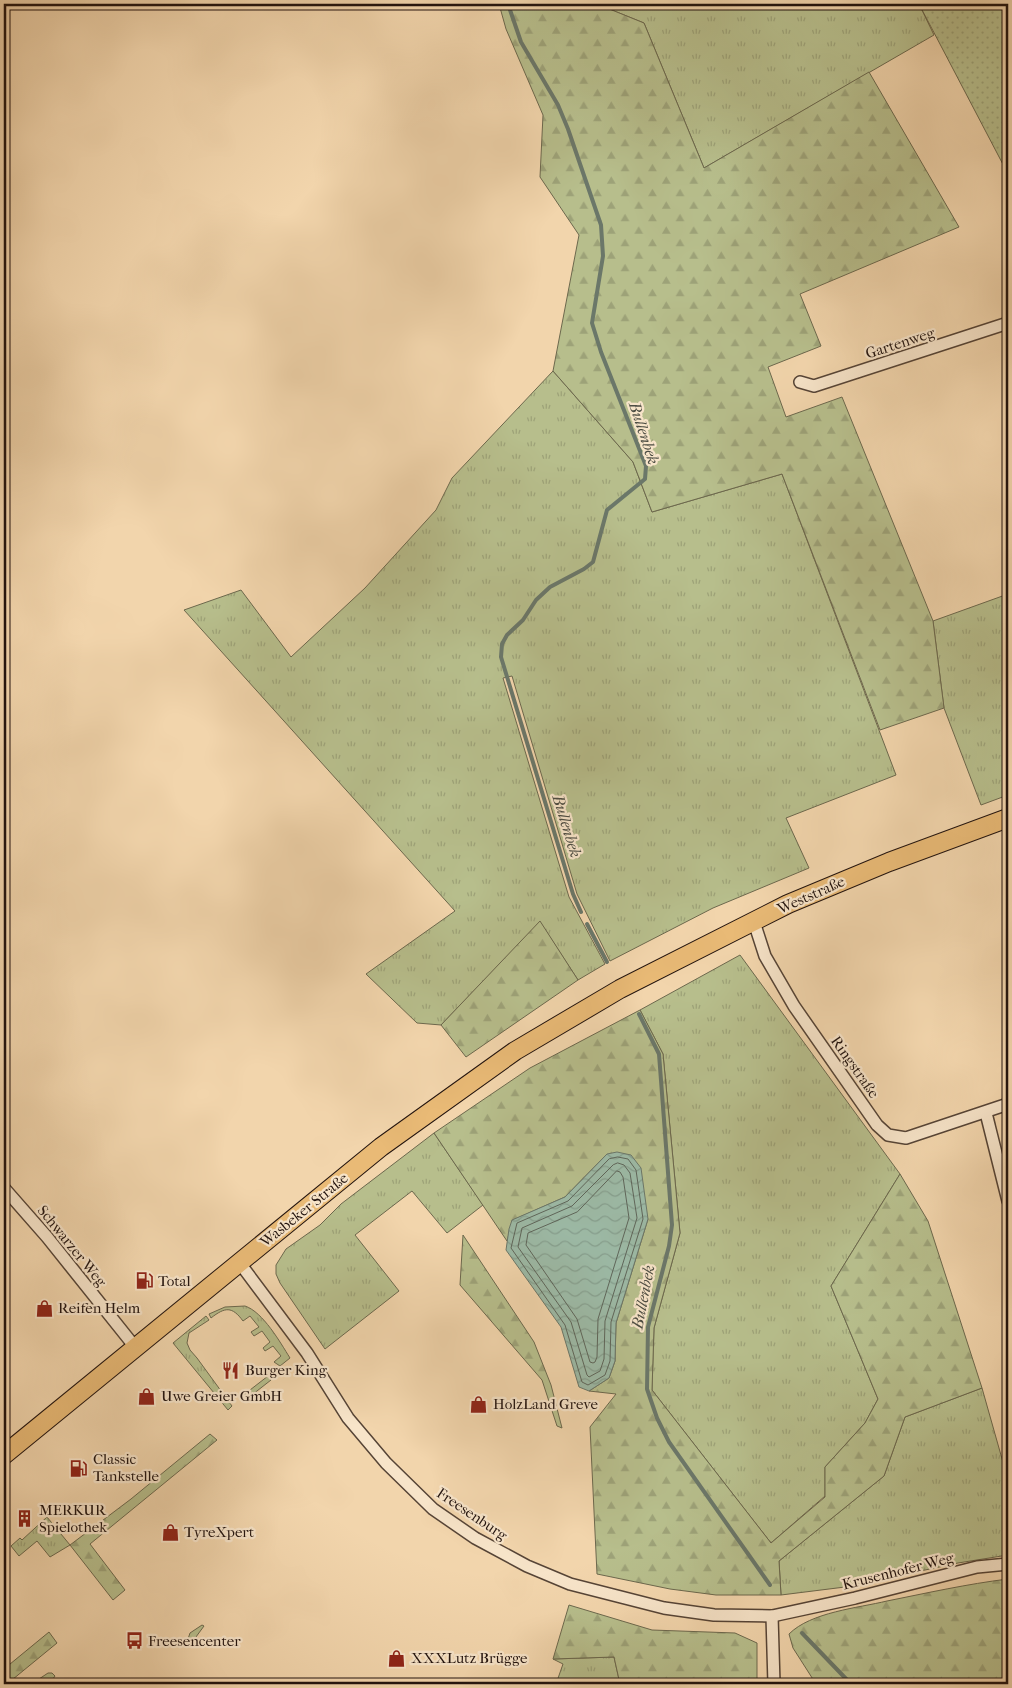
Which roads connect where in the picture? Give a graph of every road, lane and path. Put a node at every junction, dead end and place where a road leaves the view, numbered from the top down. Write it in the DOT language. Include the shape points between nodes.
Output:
graph roads {
  1 [pos="1008,323"];
  2 [pos="800,382"];
  3 [pos="1008,818"];
  4 [pos="754,922"];
  5 [pos="620,989"];
  6 [pos="1008,1104"];
  7 [pos="986,1113"];
  8 [pos="4,1188"];
  9 [pos="1008,1201"];
  10 [pos="239,1262"];
  11 [pos="135,1347"];
  12 [pos="4,1455"];
  13 [pos="1008,1564"];
  14 [pos="795,1611"];
  15 [pos="772,1616"];
  16 [pos="774,1684"];
  1 -- 2 [label="street, Gartenweg" via="814,386"];
  3 -- 4 [label="main road, Weststraße" via="828,886"];
  4 -- 5 [label="main road, Weststraße"];
  4 -- 7 [label="street, Ringstraße" via="765,956 794,1006 888,1135 906,1138"];
  5 -- 10 [label="main road, Wasbeker Straße" via="491,1068 381,1147"];
  6 -- 7 [label="street, Ringstraße"];
  7 -- 9 [label="street"];
  8 -- 11 [label="street, Schwarzer Weg"];
  10 -- 11 [label="main road, Wasbeker Straße"];
  10 -- 15 [label="street, Freesenburg" via="307,1353 348,1418 386,1463 433,1508 475,1538 527,1566 580,1586 664,1608 714,1615"];
  11 -- 12 [label="main road, Wasbeker Straße"];
  13 -- 14 [label="street, Krusenhofer Weg" via="977,1567"];
  14 -- 15 [label="street, Freesenburg"];
  15 -- 16 [label="street"];
}
